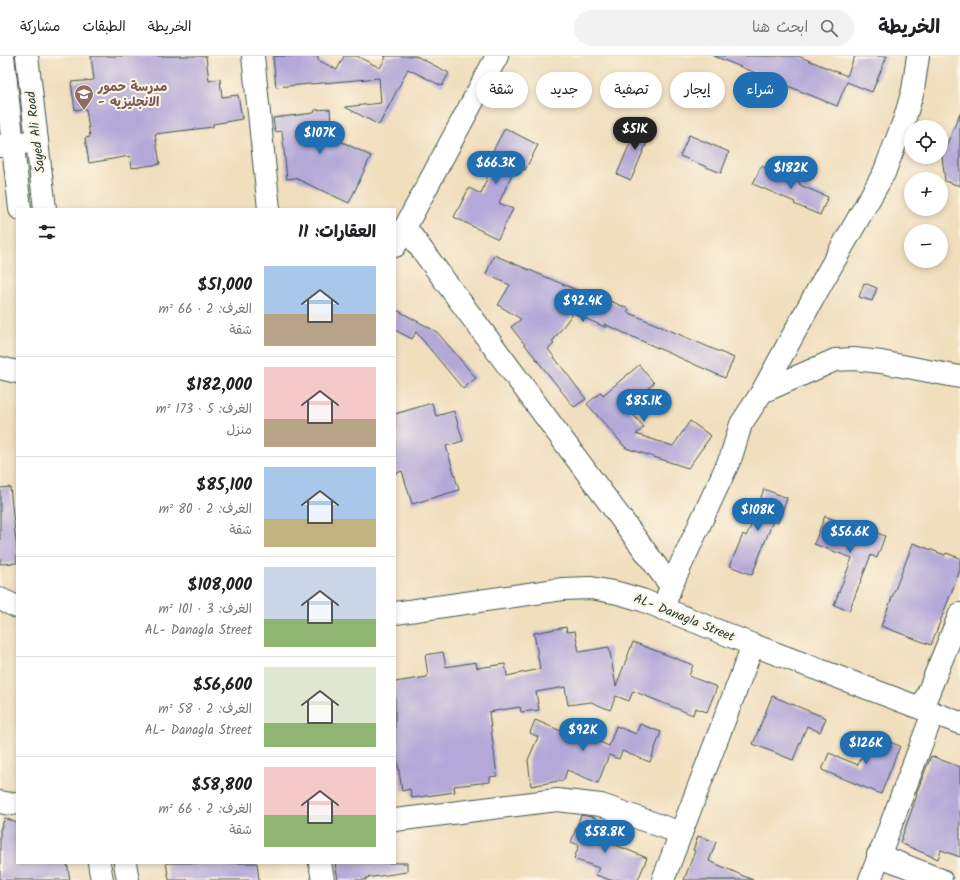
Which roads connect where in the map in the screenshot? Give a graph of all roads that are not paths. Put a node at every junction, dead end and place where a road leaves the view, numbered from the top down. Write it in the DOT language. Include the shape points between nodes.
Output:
graph roads {
  1 [pos="3,56"];
  2 [pos="27,56"];
  3 [pos="253,56"];
  4 [pos="497,56"];
  5 [pos="918,56"];
  6 [pos="38,141"];
  7 [pos="6,145"];
  8 [pos="20,208"];
  9 [pos="45,208"];
  10 [pos="269,208"];
  11 [pos="405,227"];
  12 [pos="396,244"];
  13 [pos="0,368"];
  14 [pos="16,372"];
  15 [pos="960,377"];
  16 [pos="762,392"];
  17 [pos="671,586"];
  18 [pos="0,599"];
  19 [pos="16,607"];
  20 [pos="663,608"];
  21 [pos="396,613"];
  22 [pos="960,614"];
  23 [pos="753,645"];
  24 [pos="927,710"];
  25 [pos="960,723"];
  26 [pos="0,802"];
  27 [pos="16,803"];
  28 [pos="396,820"];
  29 [pos="681,833"];
  30 [pos="878,855"];
  31 [pos="99,864"];
  32 [pos="126,864"];
  33 [pos="320,864"];
  34 [pos="102,880"];
  35 [pos="128,880"];
  36 [pos="322,880"];
  37 [pos="664,880"];
  38 [pos="870,880"];
  39 [pos="941,880"];
  1 -- 7 [label="street, Sayed Ali Road"];
  2 -- 6 [label="street, Sayed Ali Road"];
  3 -- 10 [label="street"];
  4 -- 11 [label="street"];
  5 -- 16 [label="street" via="905,118 884,173"];
  6 -- 7 [label="street"];
  6 -- 9 [label="street, Sayed Ali Road"];
  7 -- 8 [label="street, Sayed Ali Road"];
  11 -- 12 [label="street"];
  11 -- 17 [label="street"];
  13 -- 14 [label="street"];
  15 -- 16 [label="street" via="881,362 835,360"];
  16 -- 17 [label="street" via="741,424 731,456"];
  17 -- 20 [label="street"];
  18 -- 19 [label="street"];
  20 -- 21 [label="street, AL- Danagla Street" via="618,593 591,588 563,589"];
  20 -- 23 [label="street, AL- Danagla Street"];
  22 -- 24 [label="street"];
  23 -- 24 [label="street, AL- Danagla Street"];
  23 -- 29 [label="street"];
  24 -- 25 [label="street, AL- Danagla Street"];
  24 -- 30 [label="street"];
  26 -- 27 [label="street"];
  28 -- 29 [label="street" via="557,800 601,804"];
  29 -- 37 [label="street"];
  30 -- 38 [label="street"];
  30 -- 39 [label="street"];
  31 -- 34 [label="street"];
  32 -- 35 [label="street"];
  33 -- 36 [label="street"];
}
